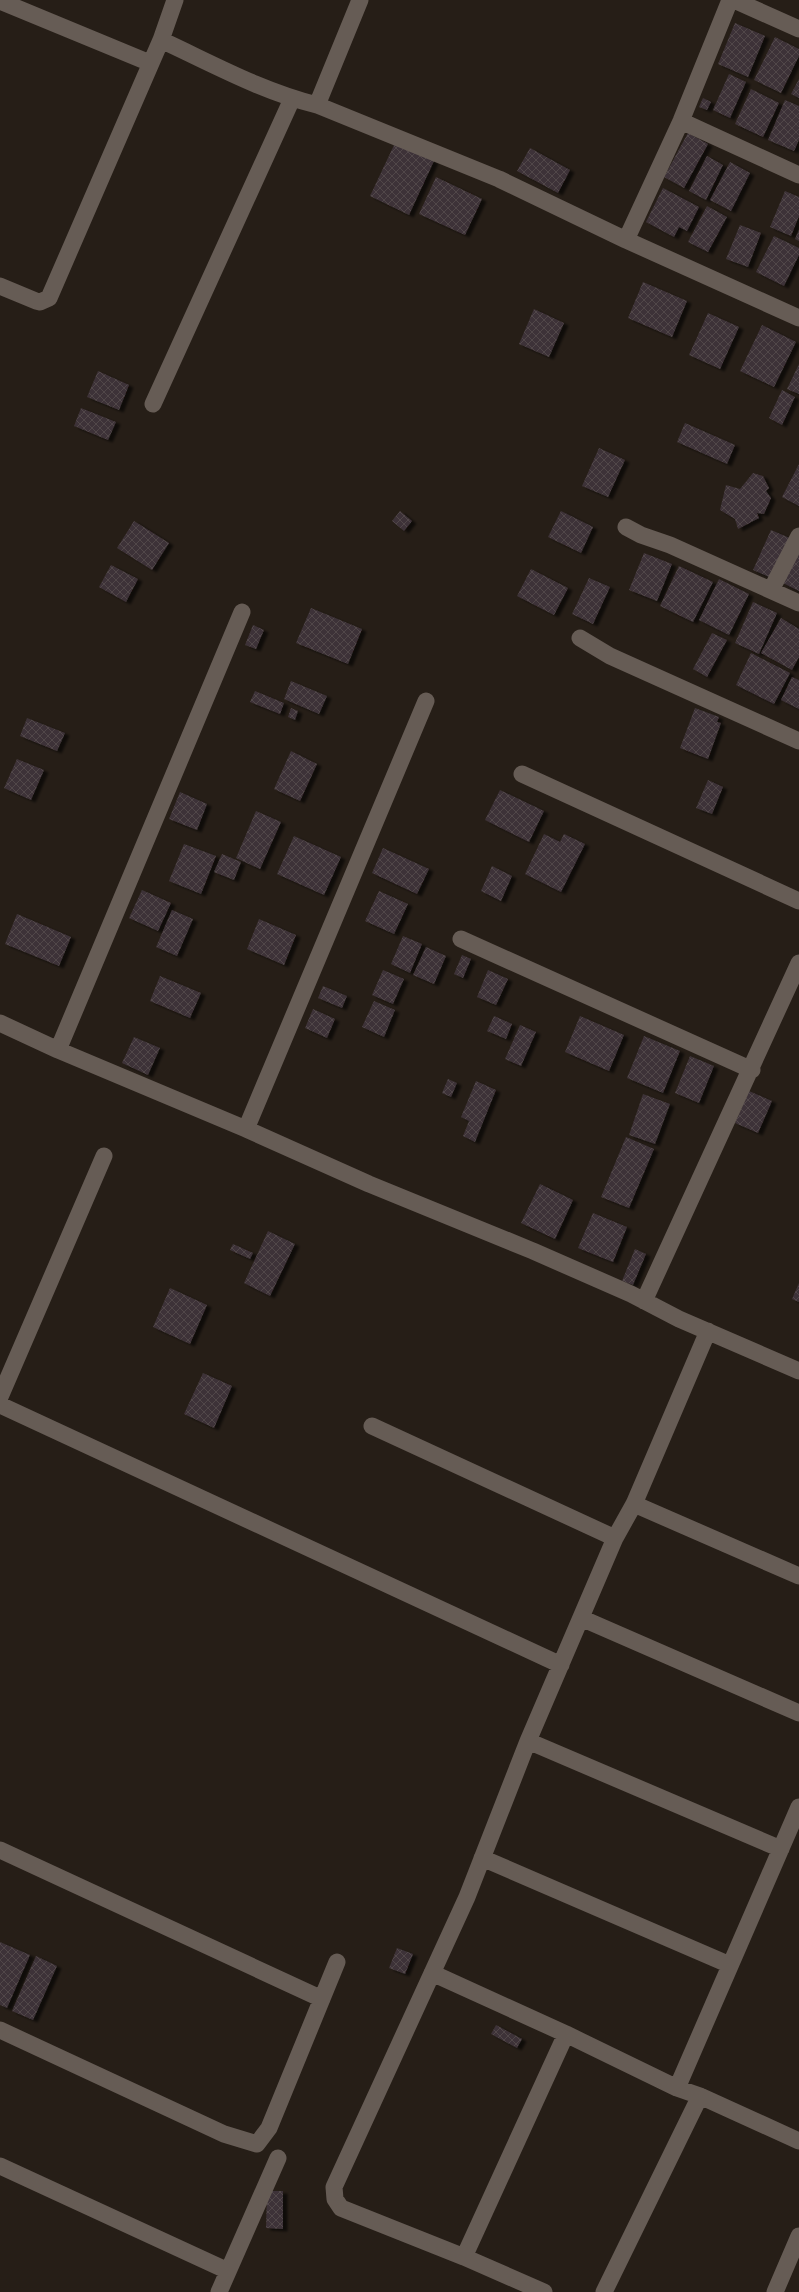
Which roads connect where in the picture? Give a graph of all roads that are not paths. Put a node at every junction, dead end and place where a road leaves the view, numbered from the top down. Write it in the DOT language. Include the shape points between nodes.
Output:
graph roads {
  1 [pos="175,0"];
  2 [pos="360,0"];
  3 [pos="730,0"];
  4 [pos="734,0"];
  5 [pos="0,1"];
  6 [pos="799,29"];
  7 [pos="161,40"];
  8 [pos="150,63"];
  9 [pos="292,99"];
  10 [pos="317,105"];
  11 [pos="682,121"];
  12 [pos="799,174"];
  13 [pos="626,240"];
  14 [pos="0,286"];
  15 [pos="799,318"];
  16 [pos="153,404"];
  17 [pos="626,527"];
  18 [pos="799,536"];
  19 [pos="771,590"];
  20 [pos="799,603"];
  21 [pos="242,612"];
  22 [pos="580,638"];
  23 [pos="426,701"];
  24 [pos="799,741"];
  25 [pos="522,774"];
  26 [pos="799,901"];
  27 [pos="461,939"];
  28 [pos="799,964"];
  29 [pos="0,1023"];
  30 [pos="58,1050"];
  31 [pos="752,1070"];
  32 [pos="246,1129"];
  33 [pos="104,1156"];
  34 [pos="644,1300"];
  35 [pos="708,1331"];
  36 [pos="799,1371"];
  37 [pos="0,1397"];
  38 [pos="0,1405"];
  39 [pos="372,1426"];
  40 [pos="634,1504"];
  41 [pos="615,1538"];
  42 [pos="799,1576"];
  43 [pos="581,1618"];
  44 [pos="561,1665"];
  45 [pos="799,1713"];
  46 [pos="528,1741"];
  47 [pos="799,1807"];
  48 [pos="781,1849"];
  49 [pos="0,1850"];
  50 [pos="482,1858"];
  51 [pos="337,1962"];
  52 [pos="730,1965"];
  53 [pos="432,1973"];
  54 [pos="322,1999"];
  55 [pos="0,2030"];
  56 [pos="566,2034"];
  57 [pos="677,2088"];
  58 [pos="700,2096"];
  59 [pos="799,2141"];
  60 [pos="278,2158"];
  61 [pos="0,2166"];
  62 [pos="799,2236"];
  63 [pos="464,2257"];
  64 [pos="228,2271"];
  65 [pos="219,2292"];
  66 [pos="544,2292"];
  67 [pos="604,2292"];
  68 [pos="775,2292"];
  1 -- 7 [label="street"];
  2 -- 10 [label="street"];
  3 -- 11 [label="street"];
  4 -- 6 [label="street"];
  5 -- 8 [label="street"];
  7 -- 8 [label="street"];
  7 -- 9 [label="street" via="241,79"];
  8 -- 14 [label="street" via="49,298 45,301 36,301"];
  9 -- 10 [label="street"];
  9 -- 16 [label="street"];
  10 -- 13 [label="street" via="499,179"];
  11 -- 12 [label="street"];
  11 -- 13 [label="street"];
  13 -- 15 [label="street"];
  17 -- 19 [label="street"];
  18 -- 19 [label="street"];
  19 -- 20 [label="street"];
  21 -- 30 [label="street"];
  22 -- 24 [label="street" via="610,656"];
  23 -- 32 [label="street"];
  25 -- 26 [label="street"];
  27 -- 31 [label="street"];
  28 -- 31 [label="street"];
  29 -- 30 [label="street"];
  30 -- 32 [label="street"];
  31 -- 34 [label="street"];
  32 -- 34 [label="street"];
  33 -- 37 [label="street"];
  34 -- 35 [label="street"];
  35 -- 36 [label="street"];
  35 -- 40 [label="street"];
  38 -- 44 [label="street"];
  39 -- 41 [label="street"];
  40 -- 41 [label="street"];
  40 -- 42 [label="street"];
  41 -- 43 [label="street"];
  43 -- 44 [label="street"];
  43 -- 45 [label="street"];
  44 -- 46 [label="street"];
  46 -- 48 [label="street"];
  46 -- 50 [label="street"];
  47 -- 48 [label="street"];
  48 -- 52 [label="street"];
  49 -- 54 [label="street"];
  50 -- 52 [label="street"];
  50 -- 53 [label="street"];
  51 -- 54 [label="street"];
  52 -- 57 [label="street"];
  53 -- 56 [label="street"];
  53 -- 63 [label="street" via="334,2187 335,2199 341,2208"];
  54 -- 55 [label="street" via="269,2128 257,2144 224,2134"];
  56 -- 57 [label="street"];
  56 -- 63 [label="street"];
  57 -- 58 [label="street"];
  58 -- 59 [label="street"];
  58 -- 67 [label="street"];
  60 -- 64 [label="street"];
  61 -- 64 [label="street"];
  62 -- 68 [label="street"];
  63 -- 66 [label="street"];
  64 -- 65 [label="street"];
}
